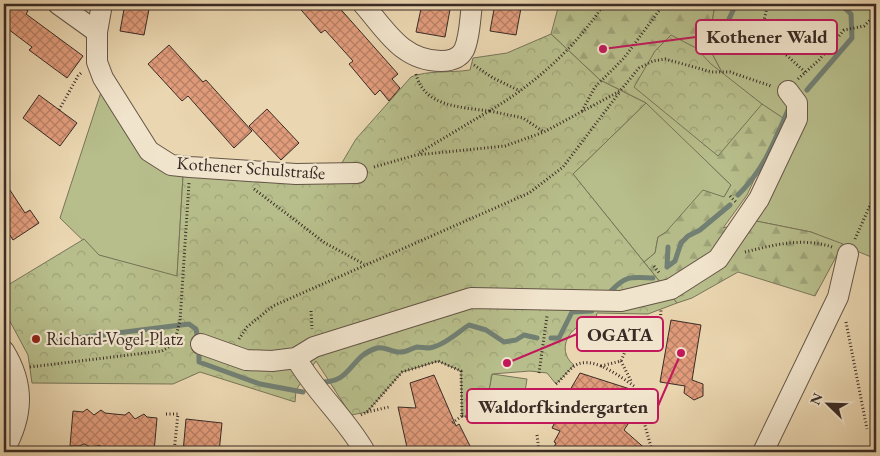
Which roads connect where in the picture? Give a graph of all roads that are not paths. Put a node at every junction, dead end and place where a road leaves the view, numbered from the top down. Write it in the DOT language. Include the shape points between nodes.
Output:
graph roads {
  1 [pos="58,4"];
  2 [pos="102,4"];
  3 [pos="363,4"];
  4 [pos="472,4"];
  5 [pos="97,32"];
  6 [pos="788,91"];
  7 [pos="357,173"];
  8 [pos="848,254"];
  9 [pos="197,343"];
  10 [pos="4,351"];
  11 [pos="296,358"];
  12 [pos="4,450"];
  13 [pos="365,452"];
  14 [pos="763,452"];
  1 -- 5 [label="street"];
  2 -- 5 [label="street, Kothener Schulstraße"];
  3 -- 4 [label="street" via="401,48 412,56 450,61 458,58 464,50"];
  5 -- 7 [label="street, Kothener Schulstraße" via="97,62 103,78 149,151 170,164 296,174"];
  6 -- 11 [label="street" via="797,102 797,119 759,199 718,259 666,291 621,301 470,298 314,347"];
  8 -- 14 [label="street" via="838,297"];
  9 -- 11 [label="street" via="246,360"];
  10 -- 12 [label="street" via="15,369 20,400 16,422"];
  11 -- 13 [label="street"];
}
